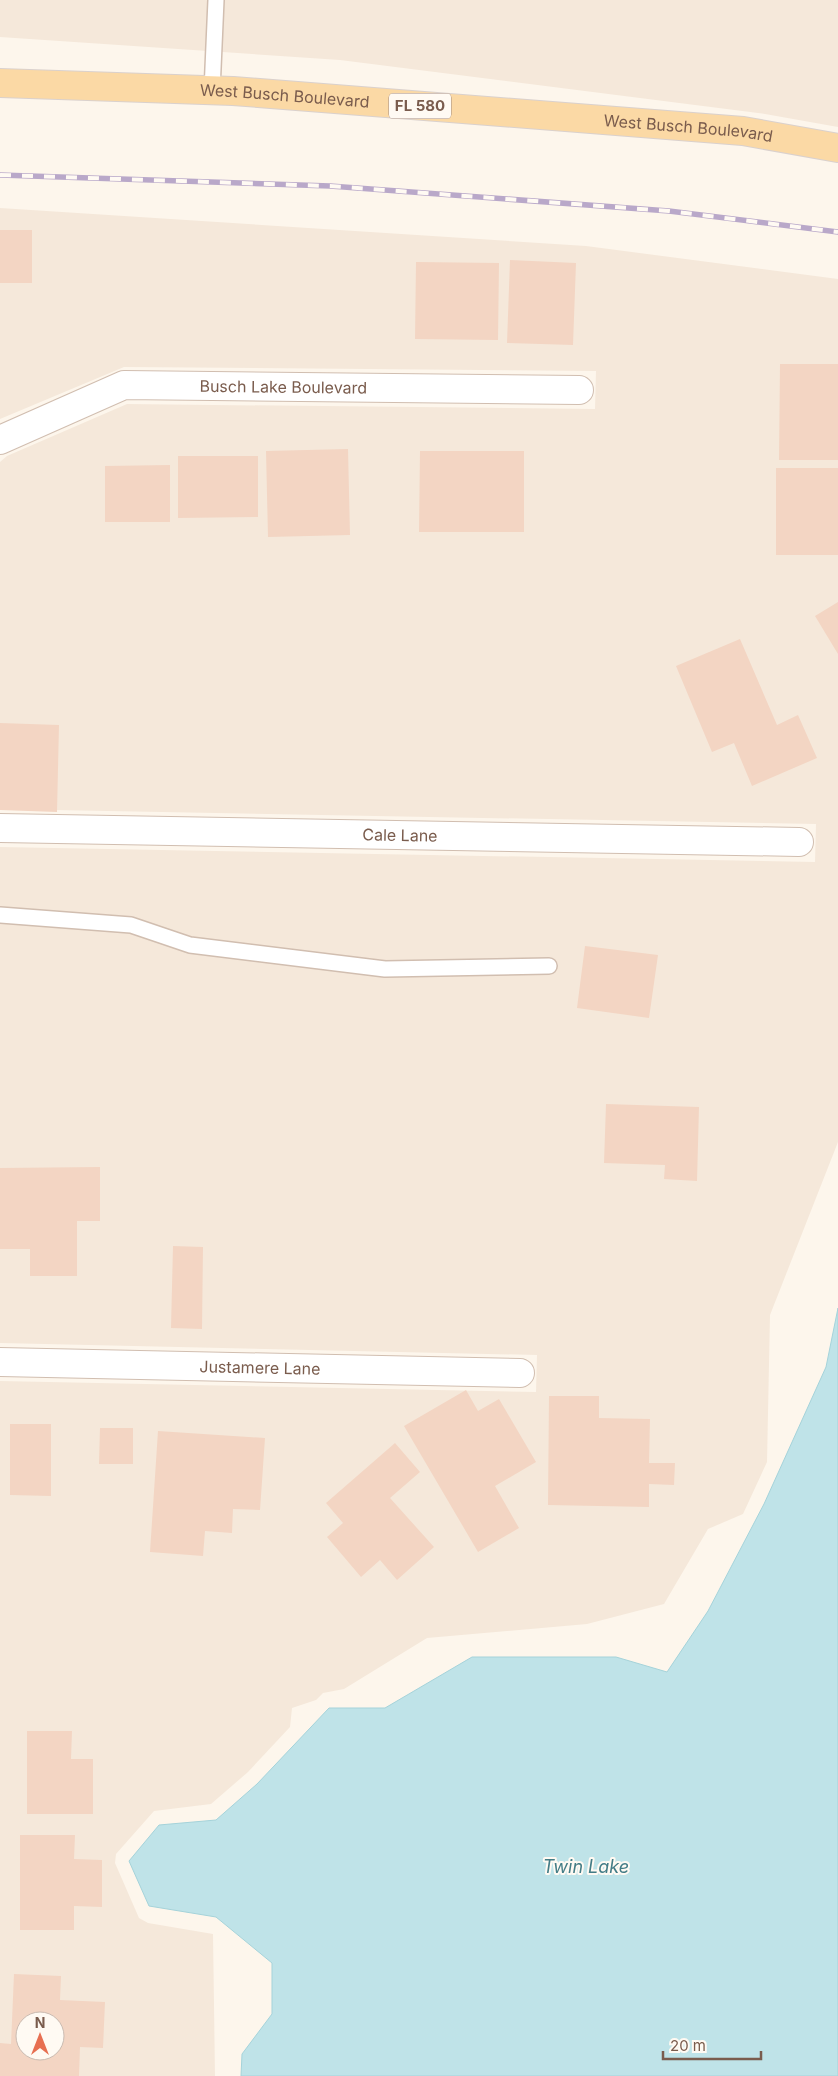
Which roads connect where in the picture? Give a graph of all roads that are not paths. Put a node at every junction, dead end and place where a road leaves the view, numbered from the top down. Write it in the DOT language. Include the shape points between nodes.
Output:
graph roads {
  1 [pos="216,0"];
  2 [pos="0,83"];
  3 [pos="212,91"];
  4 [pos="838,148"];
  5 [pos="579,390"];
  6 [pos="0,440"];
  7 [pos="0,828"];
  8 [pos="799,842"];
  9 [pos="0,915"];
  10 [pos="549,966"];
  11 [pos="0,1362"];
  12 [pos="520,1372"];
  1 -- 3 [label="lane"];
  2 -- 3 [label="main road, West Busch Boulevard / FL 580"];
  3 -- 4 [label="main road, West Busch Boulevard / FL 580" via="742,131"];
  5 -- 6 [label="street, Busch Lake Boulevard" via="124,385"];
  7 -- 8 [label="street, Cale Lane"];
  9 -- 10 [label="lane" via="131,925 190,945 385,969"];
  11 -- 12 [label="street, Justamere Lane"];
}
